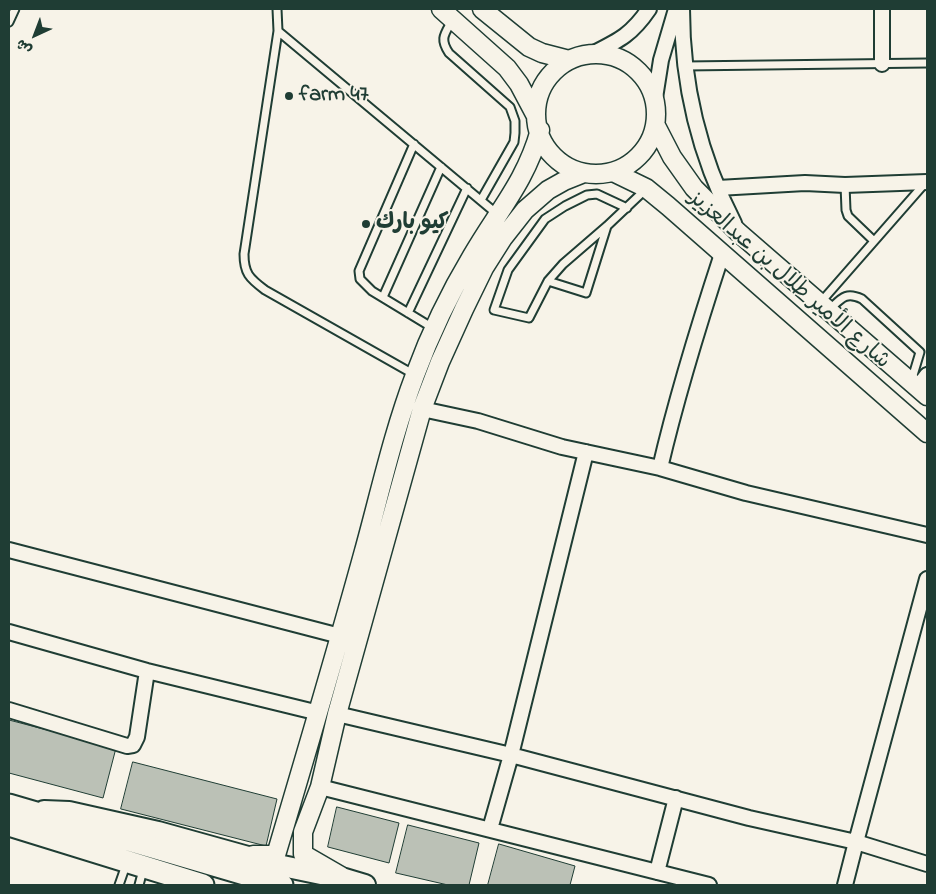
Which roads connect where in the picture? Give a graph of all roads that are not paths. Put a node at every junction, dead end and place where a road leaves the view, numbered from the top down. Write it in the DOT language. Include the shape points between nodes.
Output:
graph roads {
  1 [pos="15,9"];
  2 [pos="277,9"];
  3 [pos="482,9"];
  4 [pos="649,9"];
  5 [pos="676,9"];
  6 [pos="682,9"];
  7 [pos="882,9"];
  8 [pos="447,14"];
  9 [pos="9,22"];
  10 [pos="278,31"];
  11 [pos="594,53"];
  12 [pos="569,60"];
  13 [pos="927,63"];
  14 [pos="882,64"];
  15 [pos="684,66"];
  16 [pos="655,98"];
  17 [pos="538,123"];
  18 [pos="656,126"];
  19 [pos="414,144"];
  20 [pos="441,167"];
  21 [pos="613,172"];
  22 [pos="584,173"];
  23 [pos="927,182"];
  24 [pos="845,185"];
  25 [pos="467,188"];
  26 [pos="646,188"];
  27 [pos="718,188"];
  28 [pos="481,200"];
  29 [pos="628,208"];
  30 [pos="498,214"];
  31 [pos="607,226"];
  32 [pos="738,232"];
  33 [pos="874,241"];
  34 [pos="722,254"];
  35 [pos="548,281"];
  36 [pos="383,297"];
  37 [pos="824,307"];
  38 [pos="408,313"];
  39 [pos="435,330"];
  40 [pos="920,352"];
  41 [pos="927,358"];
  42 [pos="415,375"];
  43 [pos="921,385"];
  44 [pos="422,409"];
  45 [pos="927,433"];
  46 [pos="586,452"];
  47 [pos="660,468"];
  48 [pos="927,535"];
  49 [pos="9,550"];
  50 [pos="927,579"];
  51 [pos="9,632"];
  52 [pos="340,636"];
  53 [pos="147,671"];
  54 [pos="9,710"];
  55 [pos="319,713"];
  56 [pos="337,714"];
  57 [pos="510,755"];
  58 [pos="320,787"];
  59 [pos="676,798"];
  60 [pos="18,808"];
  61 [pos="9,825"];
  62 [pos="490,829"];
  63 [pos="856,842"];
  64 [pos="242,855"];
  65 [pos="927,864"];
  66 [pos="140,871"];
  67 [pos="657,872"];
  68 [pos="346,879"];
  69 [pos="119,885"];
  70 [pos="191,885"];
  71 [pos="203,885"];
  72 [pos="282,885"];
  73 [pos="365,885"];
  74 [pos="709,885"];
  75 [pos="846,885"];
  1 -- 9 [label="lane"];
  2 -- 10 [label="lane"];
  3 -- 12 [label="street" via="529,47"];
  4 -- 11 [label="street" via="622,39"];
  5 -- 16 [label="street" via="661,60"];
  6 -- 15 [label="street"];
  7 -- 14 [label="street"];
  8 -- 17 [label="street" via="507,68 519,84"];
  8 -- 28 [label="lane" via="443,38 449,53 510,107 515,121 514,142"];
  10 -- 19 [label="lane"];
  10 -- 42 [label="lane" via="244,268 264,290"];
  11 -- 12 [label="street"];
  11 -- 16 [label="street" via="608,55 632,66 642,75"];
  12 -- 17 [label="street" via="548,78 537,101"];
  13 -- 14 [label="lane"];
  14 -- 15 [label="lane"];
  15 -- 27 [label="street" via="692,110"];
  16 -- 18 [label="street"];
  17 -- 22 [label="street" via="543,141 551,152 561,162"];
  17 -- 30 [label="street" via="534,152 527,169"];
  18 -- 21 [label="street" via="640,155"];
  18 -- 32 [label="street, شارع الأمير طلال بن عبدالعزيز" via="672,157 694,188"];
  19 -- 20 [label="lane"];
  19 -- 36 [label="lane" via="359,270 365,285"];
  20 -- 25 [label="lane"];
  20 -- 36 [label="lane"];
  21 -- 22 [label="street"];
  21 -- 26 [label="street, شارع الأمير طلال بن عبدالعزيز"];
  22 -- 44 [label="street" via="548,190 525,210 503,238 464,309"];
  23 -- 24 [label="street"];
  23 -- 33 [label="lane"];
  24 -- 27 [label="street" via="806,183"];
  24 -- 33 [label="lane" via="848,216"];
  25 -- 28 [label="lane"];
  25 -- 38 [label="lane"];
  26 -- 29 [label="lane"];
  26 -- 34 [label="street, شارع الأمير طلال بن عبدالعزيز"];
  27 -- 32 [label="street"];
  28 -- 30 [label="lane"];
  29 -- 31 [label="lane"];
  29 -- 35 [label="lane" via="596,194 587,195 545,219 508,270 494,310 529,318"];
  30 -- 39 [label="street" via="471,257"];
  31 -- 35 [label="lane"];
  31 -- 35 [label="lane" via="586,293"];
  32 -- 37 [label="street, شارع الأمير طلال بن عبدالعزيز"];
  33 -- 37 [label="lane"];
  34 -- 45 [label="street, شارع الأمير طلال بن عبدالعزيز"];
  34 -- 47 [label="street" via="696,332"];
  36 -- 38 [label="lane"];
  37 -- 40 [label="lane" via="845,296 862,299"];
  37 -- 43 [label="street, شارع الأمير طلال بن عبدالعزيز"];
  38 -- 39 [label="lane"];
  39 -- 42 [label="street"];
  40 -- 41 [label="lane"];
  40 -- 43 [label="lane"];
  42 -- 52 [label="street"];
  44 -- 46 [label="street" via="478,421"];
  44 -- 56 [label="street"];
  46 -- 47 [label="street"];
  46 -- 57 [label="street"];
  47 -- 48 [label="street" via="746,494"];
  49 -- 52 [label="street"];
  50 -- 63 [label="street"];
  51 -- 53 [label="street"];
  52 -- 55 [label="street"];
  53 -- 54 [label="street" via="137,738 133,745 127,746"];
  53 -- 55 [label="street"];
  55 -- 64 [label="street" via="276,855"];
  56 -- 57 [label="street"];
  56 -- 58 [label="street"];
  57 -- 59 [label="street"];
  57 -- 62 [label="street"];
  58 -- 62 [label="street"];
  58 -- 68 [label="street" via="303,832 303,854"];
  59 -- 63 [label="street"];
  59 -- 67 [label="street"];
  60 -- 64 [label="main road" via="70,812"];
  60 -- 72 [label="main road"];
  61 -- 66 [label="main road"];
  62 -- 67 [label="street"];
  63 -- 65 [label="street"];
  63 -- 75 [label="street"];
  64 -- 68 [label="main road"];
  66 -- 69 [label="lane"];
  66 -- 70 [label="main road"];
  66 -- 71 [label="main road"];
  67 -- 74 [label="street"];
  68 -- 73 [label="main road"];
}
